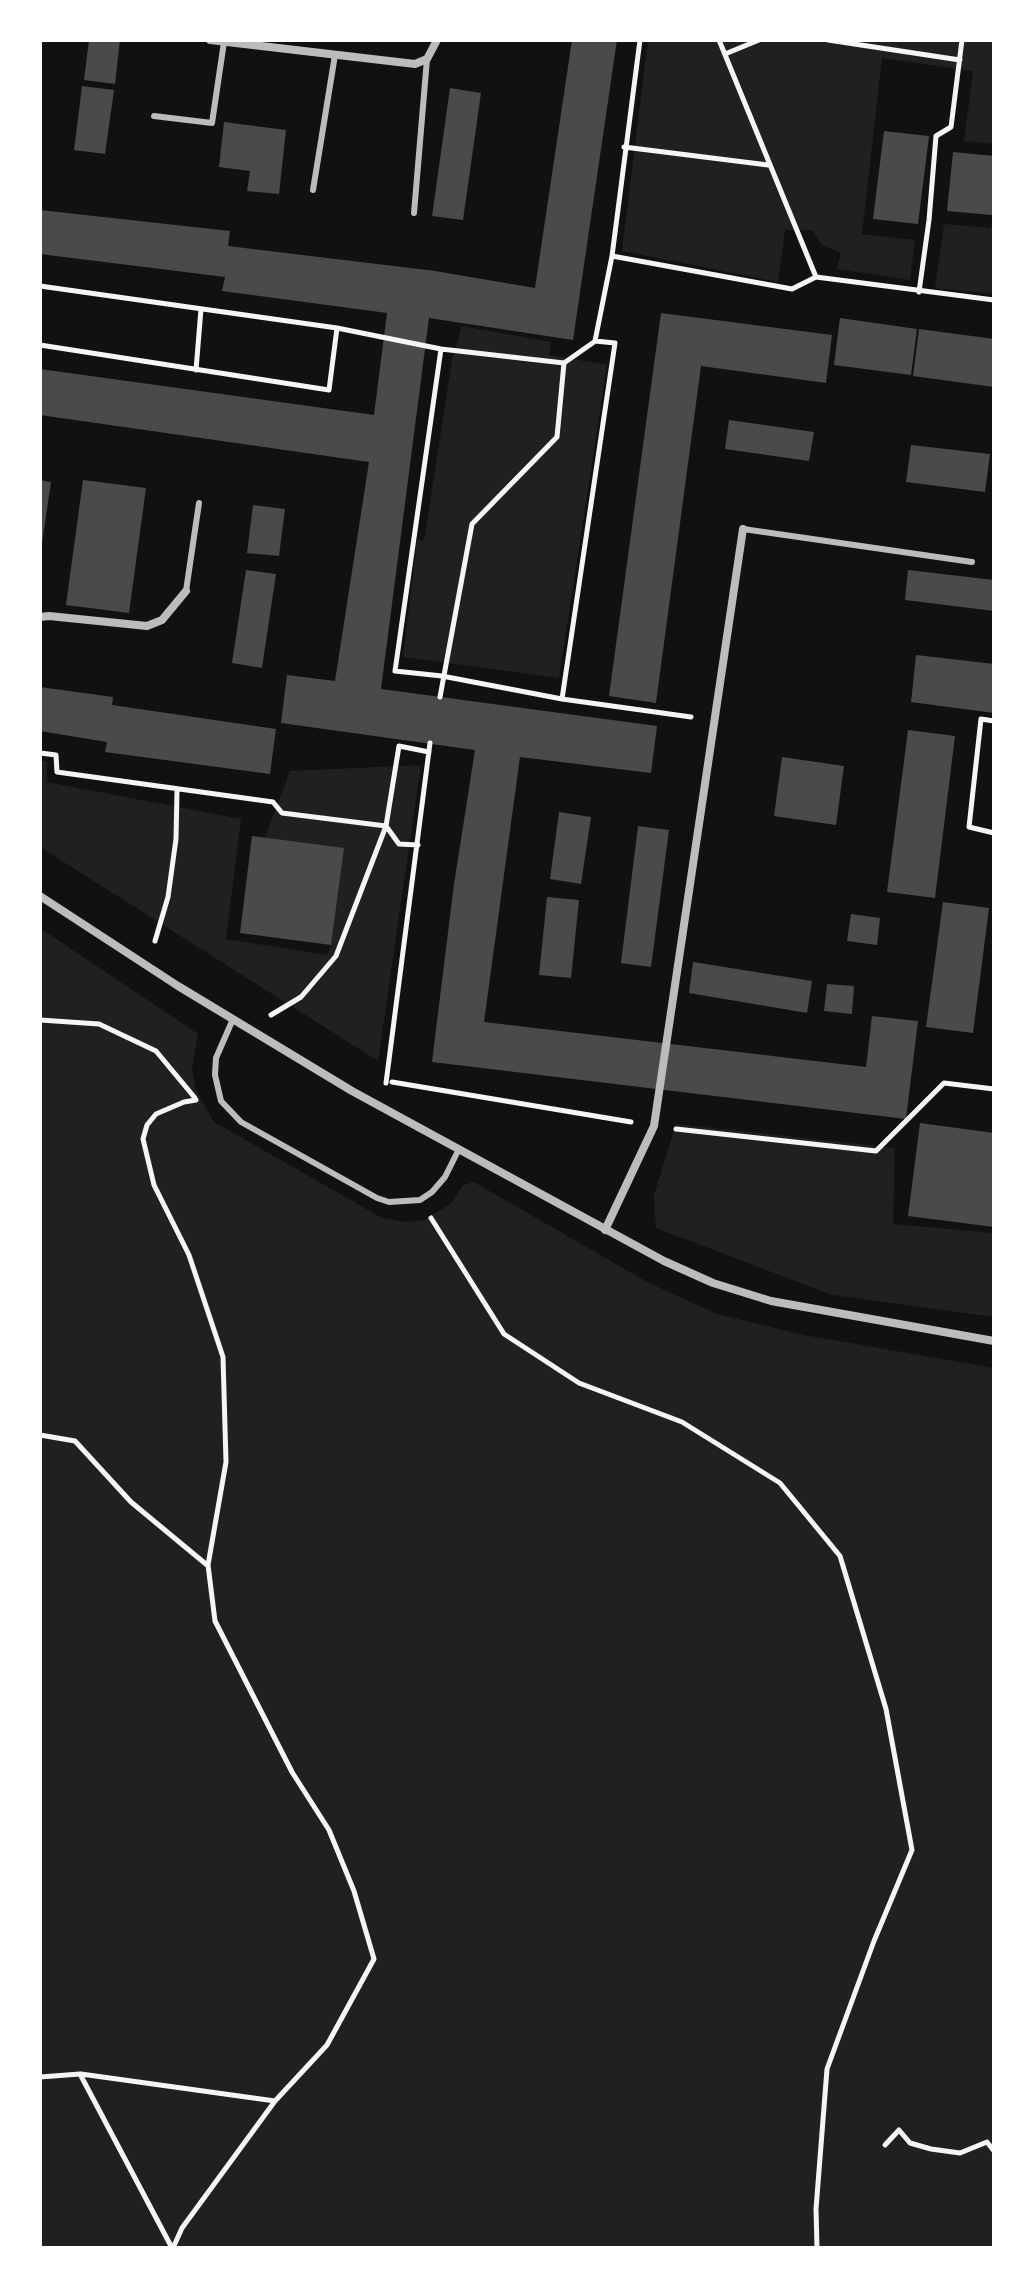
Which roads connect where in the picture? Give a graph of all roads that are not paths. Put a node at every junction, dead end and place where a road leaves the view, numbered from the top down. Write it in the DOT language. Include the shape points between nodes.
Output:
graph roads {
  1 [pos="210,40"];
  2 [pos="437,40"];
  3 [pos="224,42"];
  4 [pos="335,55"];
  5 [pos="427,59"];
  6 [pos="154,116"];
  7 [pos="313,190"];
  8 [pos="414,213"];
  9 [pos="199,503"];
  10 [pos="743,529"];
  11 [pos="972,562"];
  12 [pos="186,591"];
  13 [pos="40,617"];
  14 [pos="40,896"];
  15 [pos="233,1019"];
  16 [pos="459,1149"];
  17 [pos="605,1230"];
  18 [pos="994,1341"];
  1 -- 3 [label="street"];
  2 -- 5 [label="street"];
  3 -- 4 [label="street"];
  3 -- 6 [label="lane" via="212,123"];
  4 -- 5 [label="street" via="404,64"];
  4 -- 7 [label="lane"];
  5 -- 8 [label="lane"];
  9 -- 12 [label="lane"];
  10 -- 11 [label="lane"];
  10 -- 17 [label="street" via="654,1126"];
  12 -- 13 [label="street" via="162,620 147,626"];
  14 -- 15 [label="street"];
  15 -- 16 [label="street"];
  15 -- 16 [label="lane" via="216,1058 216,1089 241,1122 377,1198 403,1203 420,1200 445,1177"];
  16 -- 17 [label="street"];
  17 -- 18 [label="street" via="713,1283 771,1301"];
}
